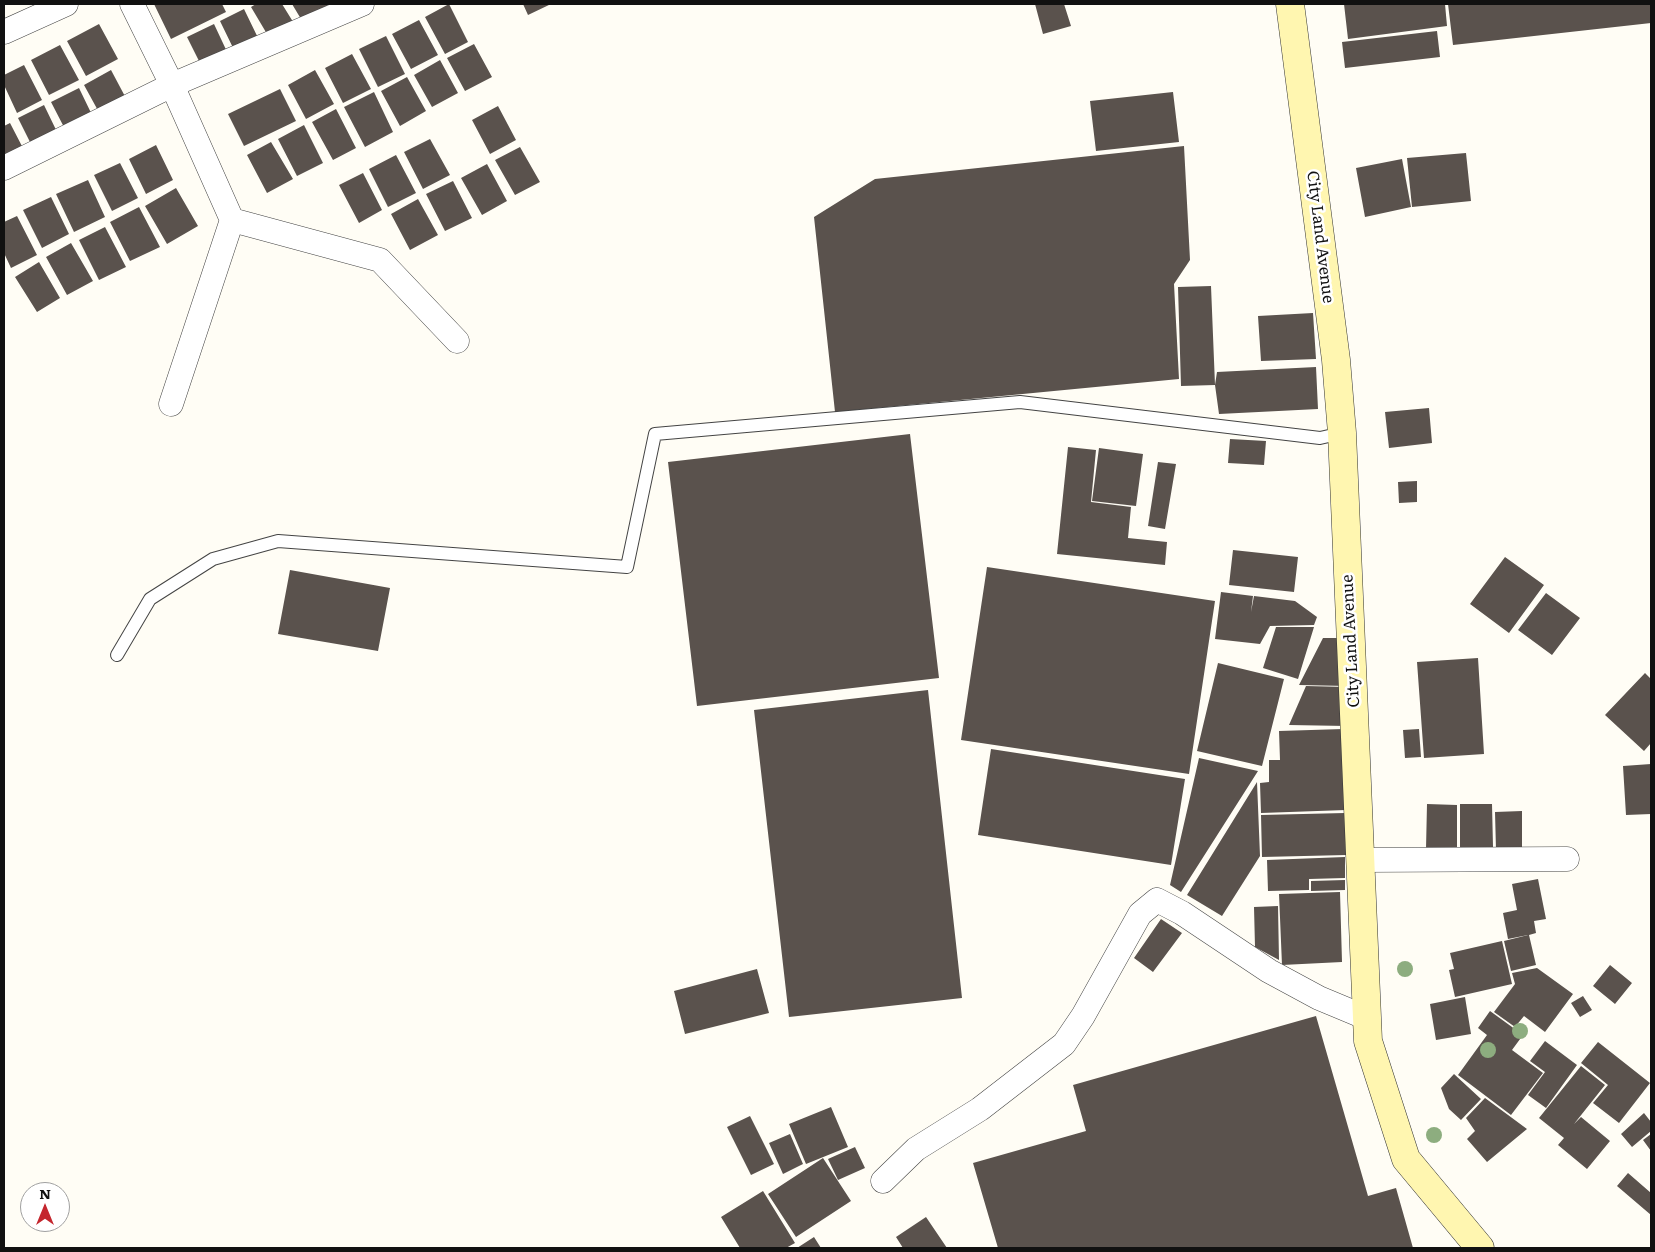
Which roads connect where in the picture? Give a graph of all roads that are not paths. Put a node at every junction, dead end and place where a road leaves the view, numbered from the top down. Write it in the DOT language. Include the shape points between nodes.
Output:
graph roads {
  1 [pos="66,4"];
  2 [pos="132,4"];
  3 [pos="362,4"];
  4 [pos="1290,4"];
  5 [pos="4,32"];
  6 [pos="172,86"];
  7 [pos="4,168"];
  8 [pos="232,220"];
  9 [pos="457,341"];
  10 [pos="171,404"];
  11 [pos="1342,433"];
  12 [pos="116,655"];
  13 [pos="1567,859"];
  14 [pos="1361,860"];
  15 [pos="1367,1018"];
  16 [pos="883,1181"];
  17 [pos="1480,1248"];
  1 -- 5 [label="street"];
  2 -- 6 [label="street"];
  3 -- 6 [label="street"];
  4 -- 11 [label="street, City Land Avenue" via="1336,360"];
  6 -- 7 [label="street"];
  6 -- 8 [label="street"];
  8 -- 9 [label="street" via="380,260"];
  8 -- 10 [label="street"];
  11 -- 12 [label="lane" via="1320,438 1020,402 655,434 627,568 278,541 213,559 150,599"];
  11 -- 14 [label="street, City Land Avenue"];
  13 -- 14 [label="street"];
  14 -- 15 [label="street, City Land Avenue"];
  15 -- 16 [label="street" via="1319,998 1269,971 1157,900 1140,914 1064,1044 980,1109 916,1149"];
  15 -- 17 [label="street, City Land Avenue" via="1368,1041 1406,1159"];
}
